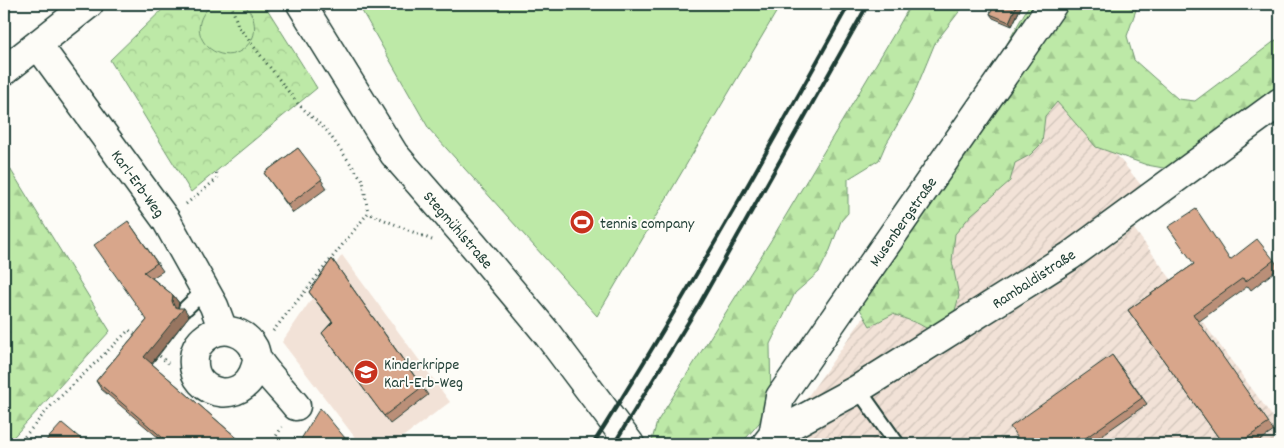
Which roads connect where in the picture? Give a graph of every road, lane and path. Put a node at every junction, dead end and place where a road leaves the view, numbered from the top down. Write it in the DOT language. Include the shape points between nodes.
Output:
graph roads {
  1 [pos="89,4"];
  2 [pos="231,4"];
  3 [pos="301,4"];
  4 [pos="1053,4"];
  5 [pos="38,45"];
  6 [pos="4,71"];
  7 [pos="1280,102"];
  8 [pos="216,171"];
  9 [pos="368,213"];
  10 [pos="166,220"];
  11 [pos="475,247"];
  12 [pos="223,330"];
  13 [pos="143,341"];
  14 [pos="150,347"];
  15 [pos="255,354"];
  16 [pos="194,364"];
  17 [pos="858,389"];
  18 [pos="296,406"];
  19 [pos="769,440"];
  20 [pos="18,444"];
  21 [pos="630,444"];
  22 [pos="897,444"];
  1 -- 5 [label="street"];
  2 -- 9 [label="path" via="238,26 298,104 327,131 363,181"];
  3 -- 11 [label="street, Stegmühlstraße" via="394,154"];
  4 -- 19 [label="street, Musenbergstraße" via="780,397"];
  5 -- 6 [label="street"];
  5 -- 10 [label="street, Karl-Erb-Weg"];
  7 -- 17 [label="street, Rambaldistraße" via="1070,256"];
  8 -- 10 [label="path" via="217,179"];
  9 -- 11 [label="path" via="457,251"];
  9 -- 15 [label="path"];
  10 -- 12 [label="street, Karl-Erb-Weg" via="195,299 214,306"];
  11 -- 21 [label="street, Stegmühlstraße" via="545,331"];
  12 -- 15 [label="street" via="241,334"];
  12 -- 16 [label="street" via="213,332 199,345"];
  13 -- 20 [label="path" via="129,330 51,406"];
  14 -- 16 [label="path" via="170,365"];
  15 -- 16 [label="street" via="255,371 250,381 232,392 211,390 202,383"];
  15 -- 18 [label="street"];
  17 -- 19 [label="street, Rambaldistraße"];
  17 -- 22 [label="lane"];
}
